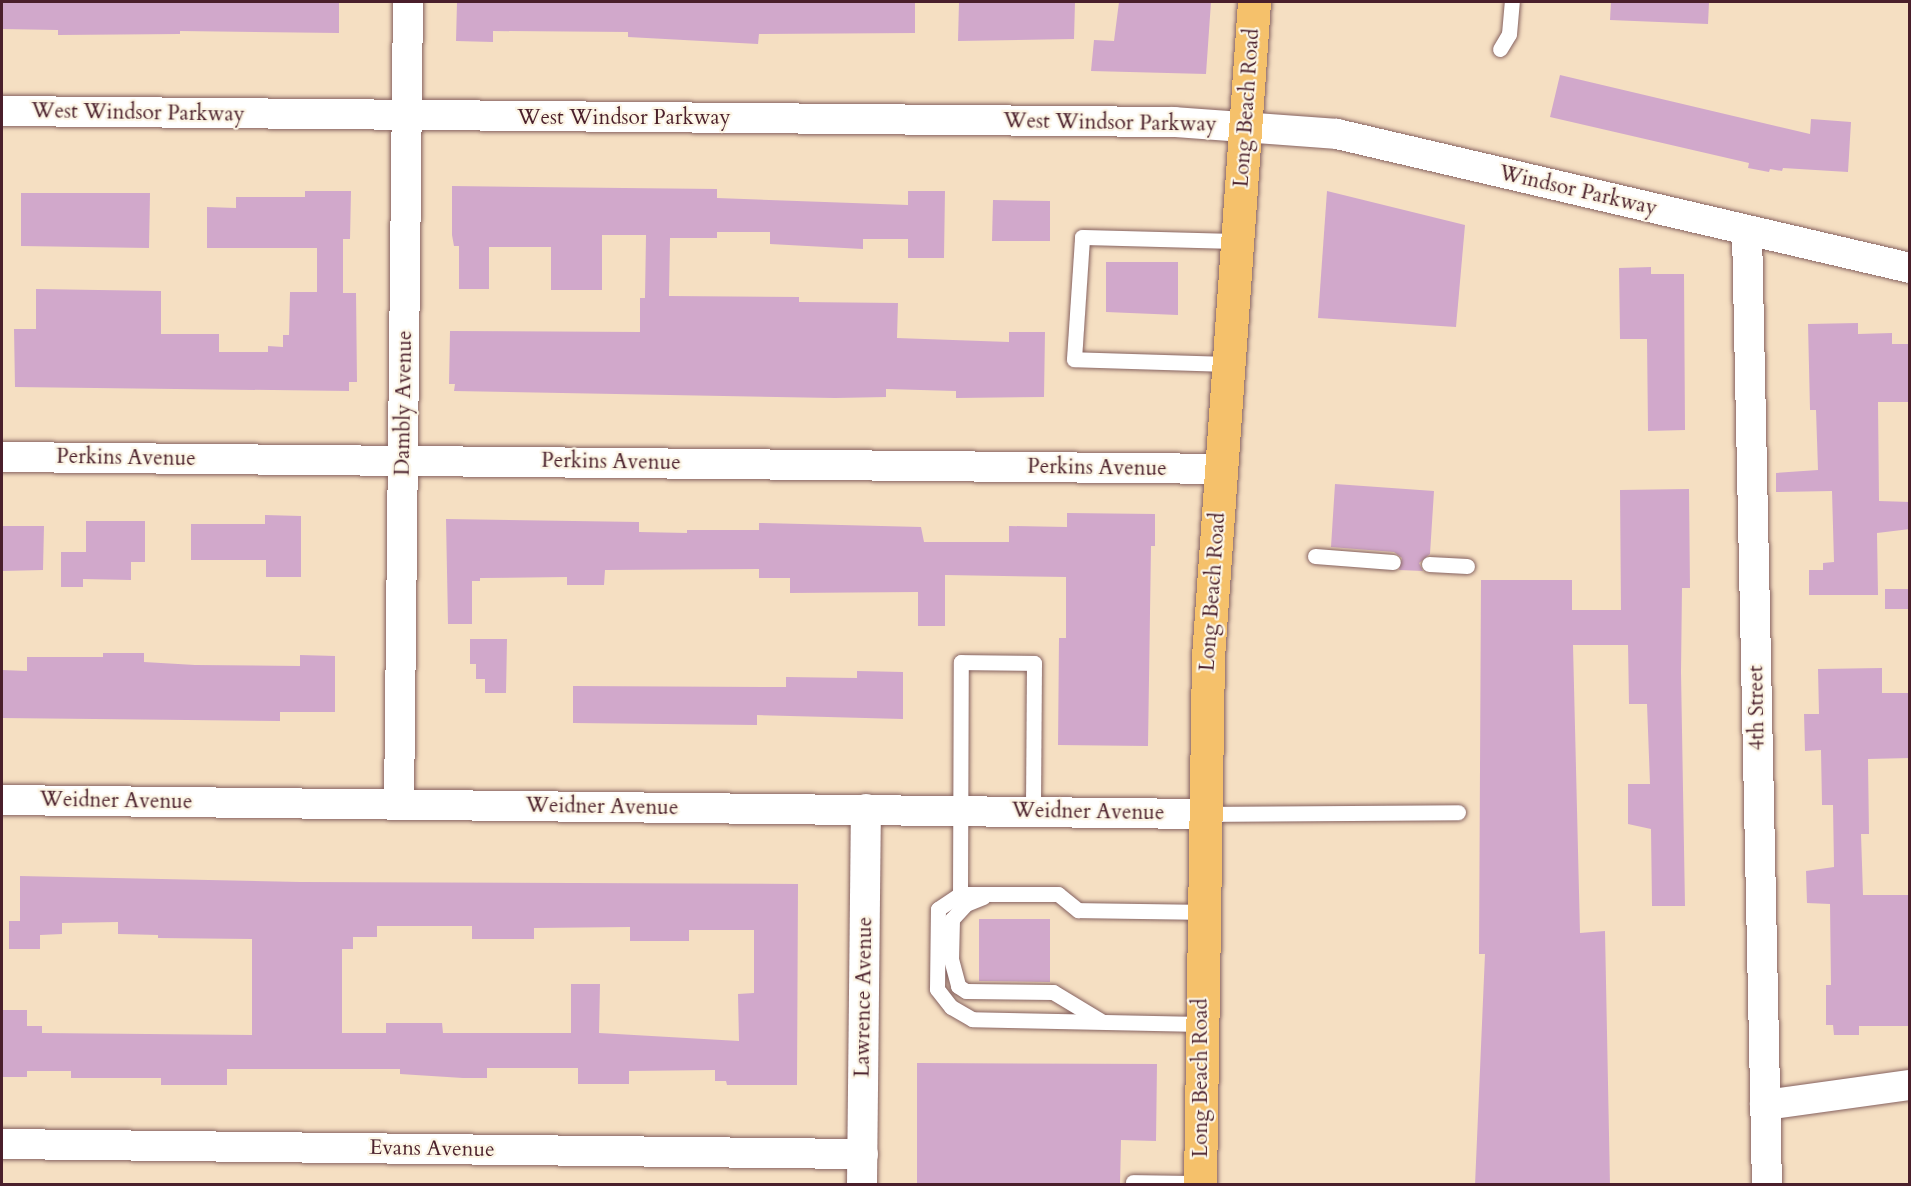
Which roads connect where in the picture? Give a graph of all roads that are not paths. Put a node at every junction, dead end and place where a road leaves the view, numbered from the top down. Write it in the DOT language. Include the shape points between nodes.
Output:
graph roads {
  1 [pos="408,2"];
  2 [pos="1254,2"];
  3 [pos="1512,2"];
  4 [pos="1500,49"];
  5 [pos="2,111"];
  6 [pos="407,116"];
  7 [pos="1246,126"];
  8 [pos="1746,232"];
  9 [pos="1238,241"];
  10 [pos="1910,268"];
  11 [pos="1229,364"];
  12 [pos="2,457"];
  13 [pos="404,460"];
  14 [pos="1221,469"];
  15 [pos="1315,556"];
  16 [pos="1393,562"];
  17 [pos="1429,564"];
  18 [pos="1467,566"];
  19 [pos="2,800"];
  20 [pos="399,805"];
  21 [pos="866,810"];
  22 [pos="961,811"];
  23 [pos="1033,812"];
  24 [pos="1458,812"];
  25 [pos="1203,814"];
  26 [pos="960,894"];
  27 [pos="990,894"];
  28 [pos="1203,912"];
  29 [pos="1101,1021"];
  30 [pos="1202,1024"];
  31 [pos="1910,1085"];
  32 [pos="1765,1105"];
  33 [pos="2,1144"];
  34 [pos="863,1154"];
  35 [pos="1133,1182"];
  36 [pos="1200,1184"];
  37 [pos="862,1185"];
  38 [pos="1767,1185"];
  1 -- 6 [label="street, Dambly Avenue"];
  2 -- 7 [label="main road, Long Beach Road"];
  3 -- 4 [label="lane" via="1509,34"];
  5 -- 6 [label="street, West Windsor Parkway"];
  6 -- 7 [label="street, West Windsor Parkway" via="1174,122"];
  6 -- 13 [label="street, Dambly Avenue"];
  7 -- 8 [label="street, Windsor Parkway" via="1337,134"];
  7 -- 9 [label="main road, Long Beach Road"];
  8 -- 10 [label="street, Windsor Parkway"];
  8 -- 32 [label="street, 4th Street"];
  9 -- 11 [label="main road, Long Beach Road"];
  9 -- 11 [label="lane" via="1082,237 1074,359"];
  11 -- 14 [label="main road, Long Beach Road"];
  12 -- 13 [label="street, Perkins Avenue"];
  13 -- 14 [label="street, Perkins Avenue"];
  13 -- 20 [label="street, Dambly Avenue"];
  14 -- 25 [label="main road, Long Beach Road" via="1208,657"];
  15 -- 16 [label="lane"];
  17 -- 18 [label="lane"];
  19 -- 20 [label="street, Weidner Avenue"];
  20 -- 21 [label="street, Weidner Avenue"];
  21 -- 22 [label="street, Weidner Avenue"];
  21 -- 34 [label="street, Lawrence Avenue"];
  22 -- 23 [label="street, Weidner Avenue"];
  22 -- 23 [label="lane" via="961,662 971,662 1034,663"];
  22 -- 26 [label="lane"];
  23 -- 25 [label="street, Weidner Avenue"];
  24 -- 25 [label="lane"];
  25 -- 28 [label="main road, Long Beach Road"];
  26 -- 27 [label="lane"];
  26 -- 29 [label="lane" via="938,909 937,989 951,1007 972,1019"];
  27 -- 28 [label="lane" via="1058,894 1078,910"];
  27 -- 29 [label="lane" via="966,904 952,919 951,960 958,986 966,991 1053,992"];
  28 -- 30 [label="main road, Long Beach Road"];
  29 -- 30 [label="lane"];
  30 -- 36 [label="main road, Long Beach Road"];
  31 -- 32 [label="street"];
  32 -- 38 [label="street, 4th Street"];
  33 -- 34 [label="street, Evans Avenue"];
  34 -- 37 [label="street, Lawrence Avenue"];
  35 -- 36 [label="lane"];
}
